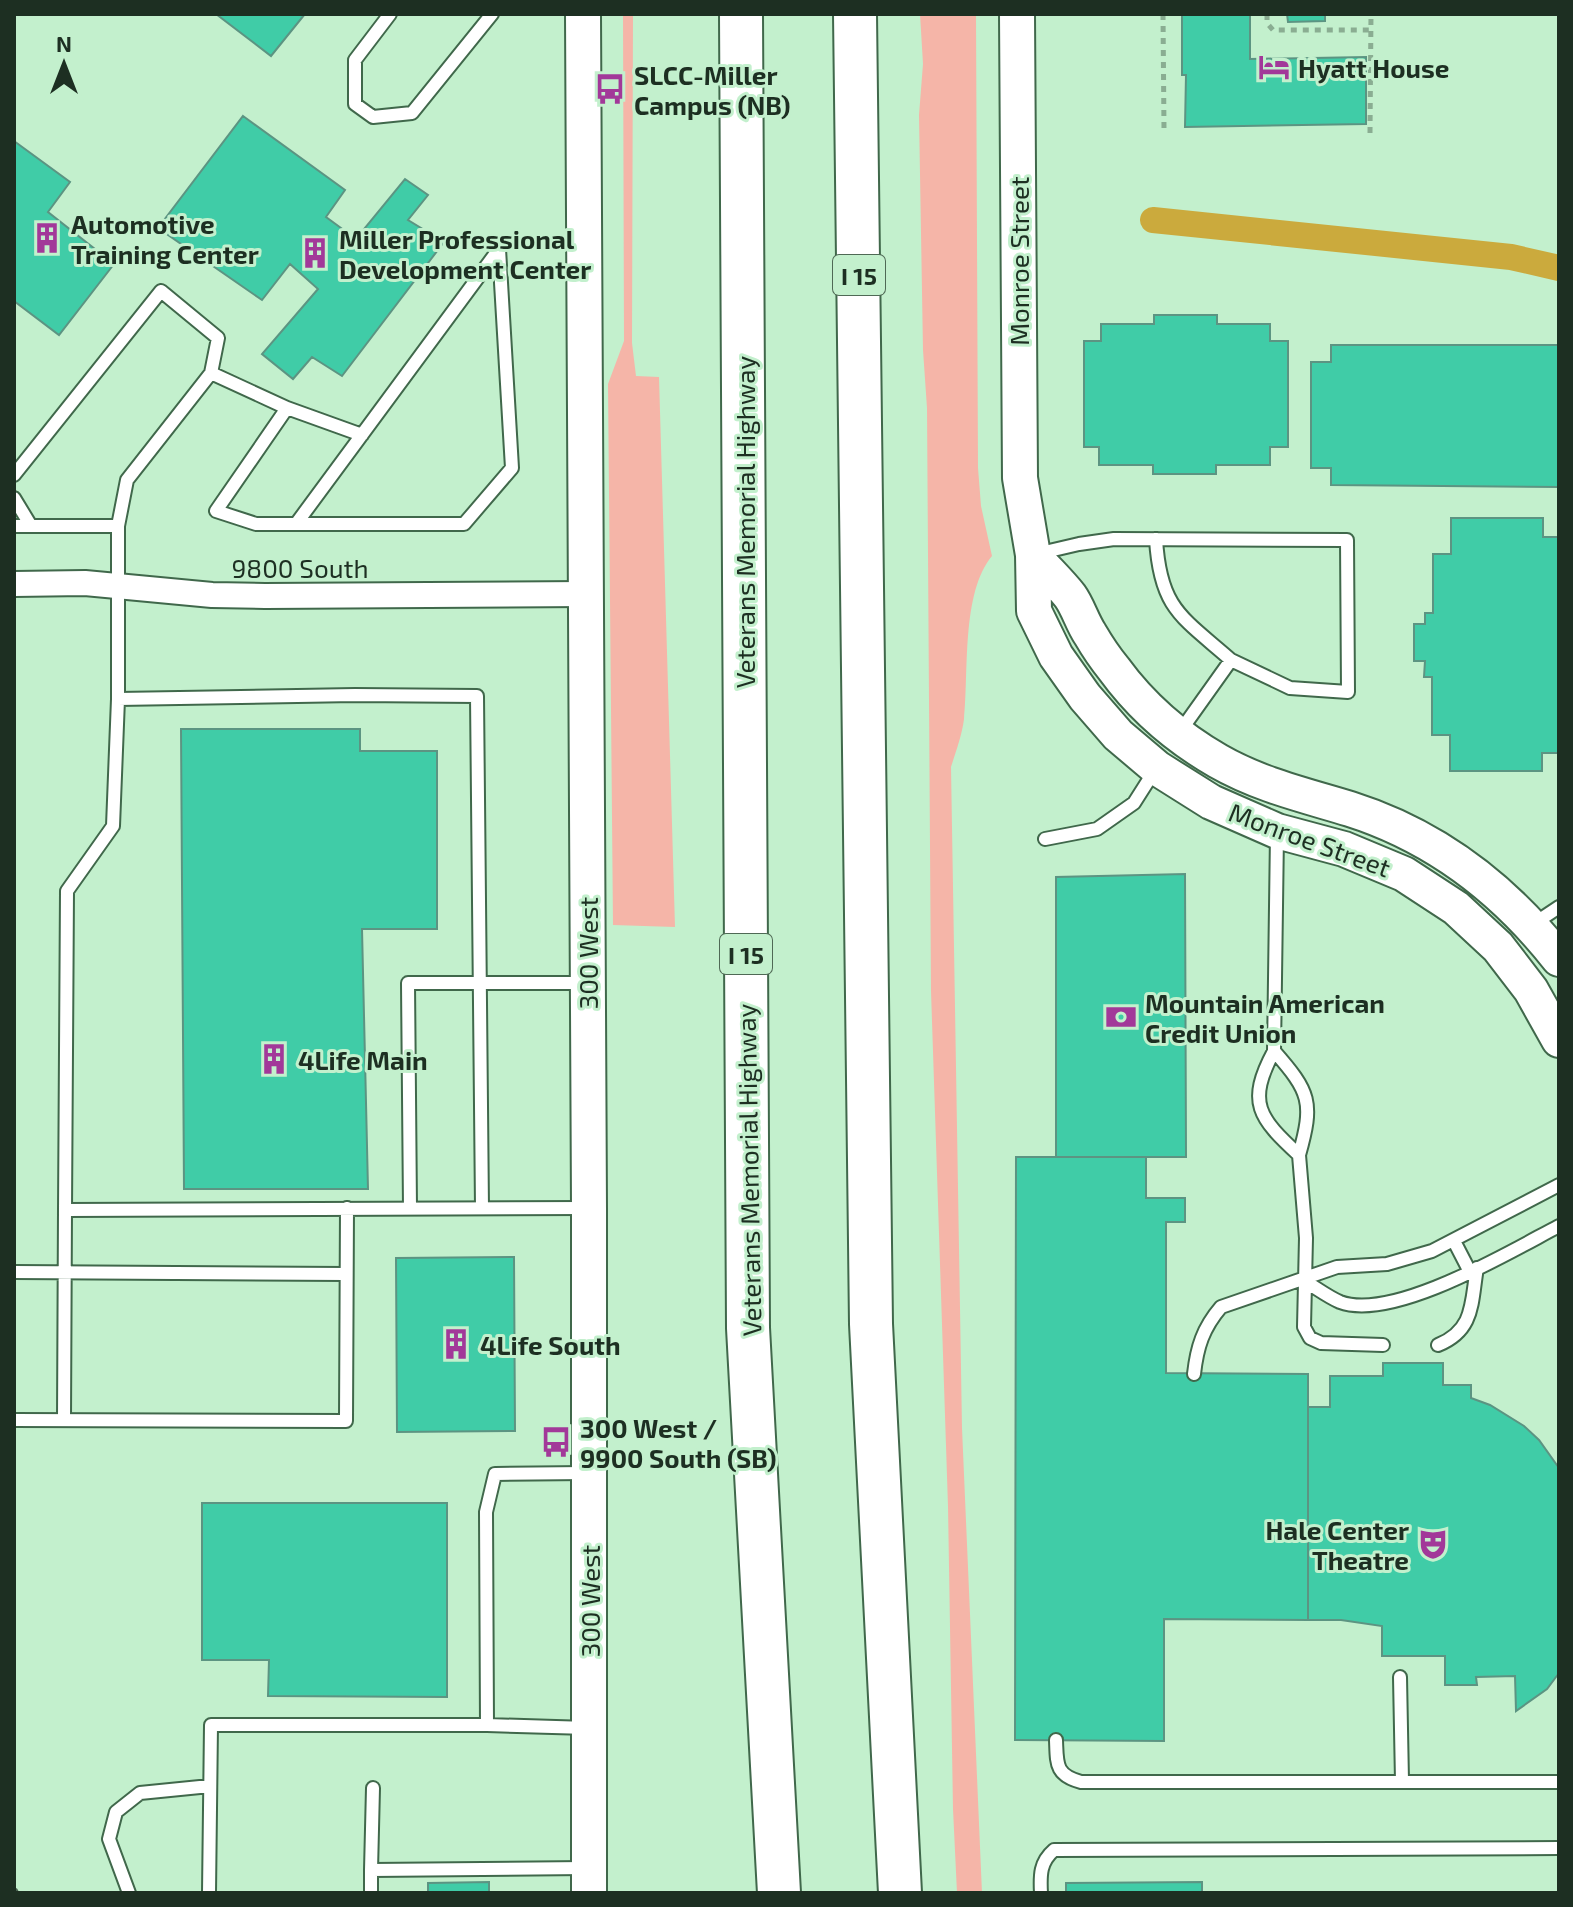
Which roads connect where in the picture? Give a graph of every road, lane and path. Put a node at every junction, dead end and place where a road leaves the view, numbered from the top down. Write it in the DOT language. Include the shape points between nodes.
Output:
graph roads {
  1 [pos="390,14"];
  2 [pos="492,14"];
  3 [pos="583,14"];
  4 [pos="741,14"];
  5 [pos="855,14"];
  6 [pos="1017,14"];
  7 [pos="1163,14"];
  8 [pos="1267,14"];
  9 [pos="1371,14"];
  10 [pos="1372,30"];
  11 [pos="1164,129"];
  12 [pos="1370,133"];
  13 [pos="211,373"];
  14 [pos="287,408"];
  15 [pos="362,435"];
  16 [pos="14,475"];
  17 [pos="14,498"];
  18 [pos="296,524"];
  19 [pos="14,526"];
  20 [pos="31,526"];
  21 [pos="118,526"];
  22 [pos="1156,539"];
  23 [pos="1033,555"];
  24 [pos="14,584"];
  25 [pos="118,586"];
  26 [pos="587,594"];
  27 [pos="1231,660"];
  28 [pos="118,699"];
  29 [pos="1179,734"];
  30 [pos="1157,768"];
  31 [pos="1277,831"];
  32 [pos="1045,839"];
  33 [pos="1545,916"];
  34 [pos="1559,959"];
  35 [pos="478,981"];
  36 [pos="587,983"];
  37 [pos="1559,1040"];
  38 [pos="1274,1051"];
  39 [pos="1299,1155"];
  40 [pos="1559,1185"];
  41 [pos="347,1208"];
  42 [pos="410,1208"];
  43 [pos="482,1208"];
  44 [pos="589,1208"];
  45 [pos="65,1210"];
  46 [pos="1559,1226"];
  47 [pos="1454,1241"];
  48 [pos="1474,1270"];
  49 [pos="14,1272"];
  50 [pos="65,1273"];
  51 [pos="346,1274"];
  52 [pos="1303,1280"];
  53 [pos="1383,1345"];
  54 [pos="1438,1345"];
  55 [pos="1194,1374"];
  56 [pos="14,1420"];
  57 [pos="64,1420"];
  58 [pos="589,1473"];
  59 [pos="1400,1677"];
  60 [pos="487,1725"];
  61 [pos="589,1728"];
  62 [pos="1056,1740"];
  63 [pos="1402,1781"];
  64 [pos="1559,1782"];
  65 [pos="210,1786"];
  66 [pos="373,1788"];
  67 [pos="1559,1848"];
  68 [pos="371,1870"];
  69 [pos="589,1881"];
  70 [pos="129,1893"];
  71 [pos="209,1893"];
  72 [pos="371,1893"];
  73 [pos="779,1893"];
  74 [pos="900,1893"];
  75 [pos="1041,1893"];
  1 -- 2 [label="lane" via="355,60 355,104 373,117 412,113"];
  3 -- 26 [label="street, 300 West"];
  4 -- 73 [label="highway, Veterans Memorial Highway / I 15" via="748,1328"];
  5 -- 74 [label="highway, I 15" via="871,1324"];
  6 -- 23 [label="street, Monroe Street" via="1019,466"];
  7 -- 11 [label="path"];
  8 -- 10 [label="path" via="1273,30"];
  9 -- 10 [label="path"];
  10 -- 12 [label="path"];
  13 -- 14 [label="lane"];
  13 -- 16 [label="lane" via="218,338 161,291"];
  13 -- 21 [label="lane" via="127,480"];
  14 -- 15 [label="lane"];
  14 -- 18 [label="lane" via="216,511 256,524"];
  15 -- 18 [label="lane"];
  15 -- 18 [label="lane" via="499,249 512,468 464,524"];
  17 -- 20 [label="lane"];
  19 -- 20 [label="lane"];
  20 -- 21 [label="lane"];
  21 -- 25 [label="lane"];
  22 -- 23 [label="lane" via="1102,541"];
  22 -- 27 [label="lane" via="1164,592 1178,613"];
  22 -- 27 [label="lane" via="1347,540 1348,692 1290,688"];
  23 -- 29 [label="street, Monroe Street" via="1071,597 1114,670"];
  23 -- 30 [label="street, Monroe Street" via="1034,611 1056,656 1118,735"];
  24 -- 25 [label="street, 9800 South"];
  25 -- 26 [label="street, 9800 South" via="251,596"];
  25 -- 28 [label="lane"];
  26 -- 36 [label="street, 300 West"];
  27 -- 29 [label="lane"];
  28 -- 35 [label="lane" via="477,696"];
  28 -- 45 [label="lane" via="113,826 67,891"];
  29 -- 33 [label="street, Monroe Street" via="1259,781 1396,826 1438,848 1504,896"];
  30 -- 31 [label="street, Monroe Street" via="1211,802"];
  30 -- 32 [label="lane" via="1134,803 1097,829"];
  31 -- 37 [label="street, Monroe Street" via="1344,849 1404,874 1456,908 1498,947 1531,990"];
  31 -- 38 [label="lane"];
  33 -- 34 [label="street, Monroe Street"];
  35 -- 36 [label="lane"];
  35 -- 42 [label="lane" via="408,983"];
  35 -- 43 [label="lane"];
  36 -- 44 [label="street, 300 West"];
  38 -- 39 [label="lane" via="1305,1092 1308,1124"];
  38 -- 39 [label="lane" via="1262,1074 1262,1115"];
  39 -- 52 [label="lane" via="1306,1238"];
  40 -- 47 [label="lane"];
  41 -- 42 [label="lane"];
  41 -- 45 [label="lane"];
  41 -- 51 [label="lane"];
  42 -- 43 [label="lane"];
  43 -- 44 [label="lane"];
  44 -- 58 [label="street, 300 West"];
  45 -- 50 [label="lane"];
  46 -- 48 [label="lane"];
  47 -- 48 [label="lane"];
  47 -- 52 [label="lane" via="1387,1264 1337,1267"];
  48 -- 52 [label="lane" via="1446,1286 1371,1304 1342,1303"];
  48 -- 54 [label="lane" via="1470,1316 1461,1331"];
  49 -- 50 [label="lane"];
  50 -- 51 [label="lane"];
  50 -- 57 [label="lane"];
  51 -- 57 [label="lane" via="346,1421"];
  52 -- 53 [label="lane" via="1304,1327 1310,1338"];
  52 -- 55 [label="lane" via="1221,1307 1198,1342"];
  56 -- 57 [label="lane"];
  58 -- 60 [label="lane" via="495,1474 486,1512"];
  58 -- 61 [label="street, 300 West"];
  59 -- 63 [label="lane"];
  60 -- 61 [label="lane"];
  60 -- 65 [label="lane" via="211,1725"];
  61 -- 69 [label="street, 300 West"];
  62 -- 63 [label="lane" via="1057,1765 1066,1778 1081,1782"];
  63 -- 64 [label="lane"];
  65 -- 70 [label="lane" via="140,1793 116,1812 109,1839"];
  65 -- 71 [label="lane"];
  66 -- 68 [label="lane"];
  67 -- 75 [label="lane" via="1054,1850 1040,1873"];
  68 -- 69 [label="lane"];
  68 -- 72 [label="lane"];
}
